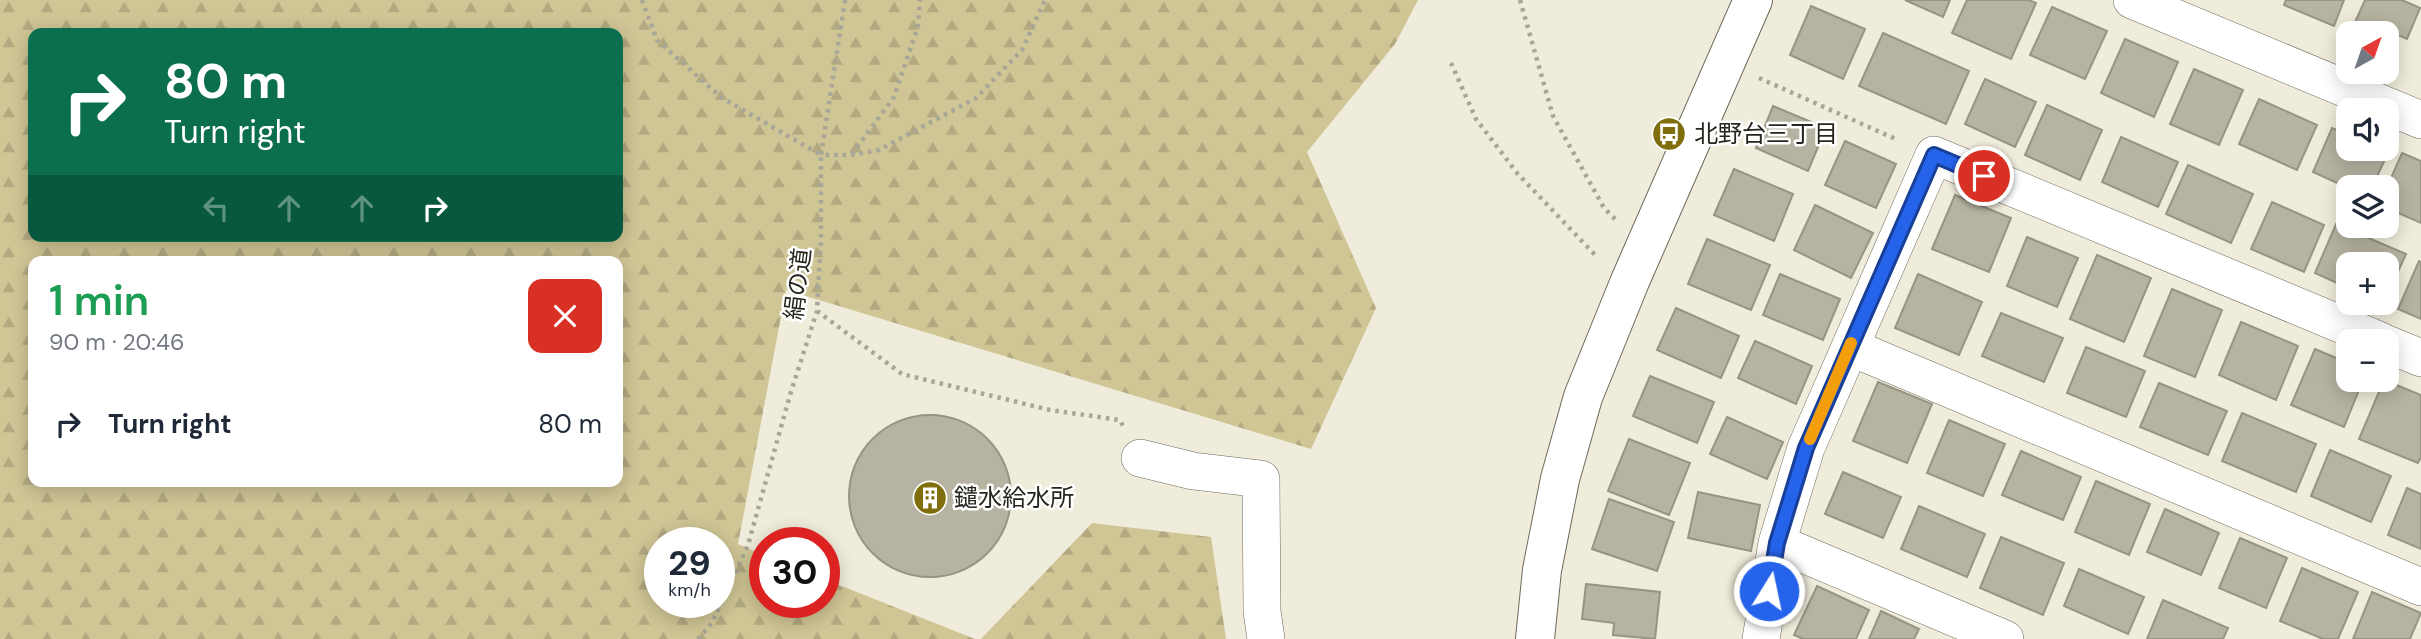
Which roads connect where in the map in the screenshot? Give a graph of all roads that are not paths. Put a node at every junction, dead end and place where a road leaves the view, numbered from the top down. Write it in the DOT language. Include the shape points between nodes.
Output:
graph roads {
  1 [pos="1753,0"];
  2 [pos="2133,0"];
  3 [pos="2421,120"];
  4 [pos="2352,329"];
  5 [pos="1850,347"];
  6 [pos="2399,349"];
  7 [pos="2421,358"];
  8 [pos="1140,458"];
  9 [pos="1777,543"];
  10 [pos="2421,587"];
  11 [pos="1266,639"];
  12 [pos="1535,639"];
  13 [pos="1761,639"];
  14 [pos="2005,639"];
  1 -- 12 [label="street" via="1583,397 1542,570"];
  2 -- 3 [label="street"];
  4 -- 5 [label="street" via="1934,155"];
  5 -- 9 [label="street" via="1806,448"];
  5 -- 10 [label="street"];
  6 -- 7 [label="street"];
  8 -- 11 [label="street" via="1194,471 1261,479"];
  9 -- 13 [label="street"];
  9 -- 14 [label="street"];
}
